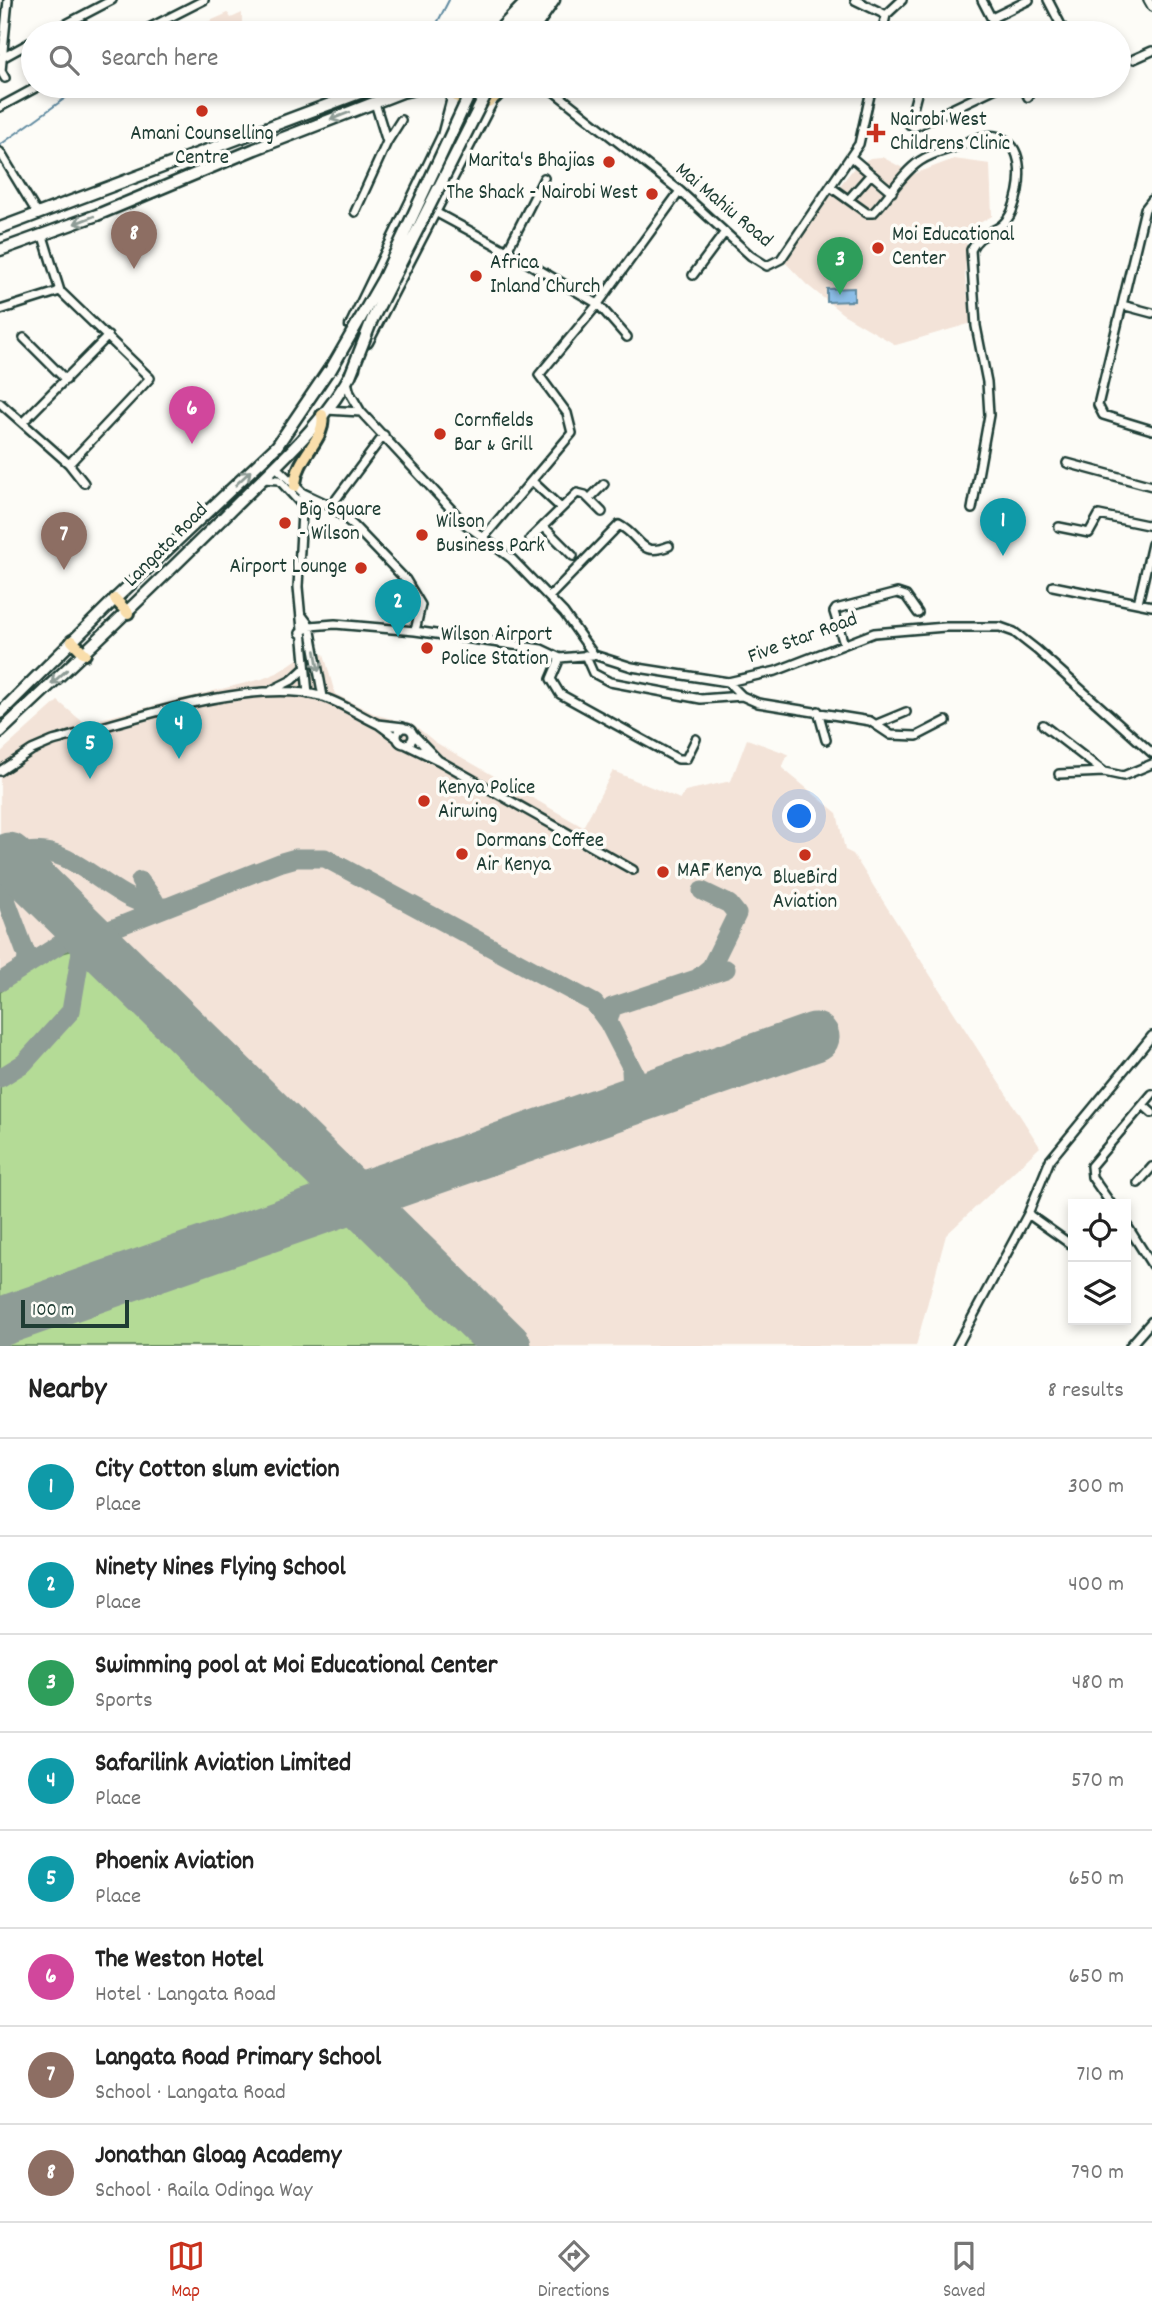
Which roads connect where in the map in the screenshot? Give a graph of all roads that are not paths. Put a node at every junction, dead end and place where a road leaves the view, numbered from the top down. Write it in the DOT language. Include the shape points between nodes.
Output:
graph roads {
  1 [pos="8,0"];
  2 [pos="111,0"];
  3 [pos="204,0"];
  4 [pos="528,0"];
  5 [pos="536,0"];
  6 [pos="546,0"];
  7 [pos="554,0"];
  8 [pos="855,0"];
  9 [pos="902,0"];
  10 [pos="982,0"];
  11 [pos="1029,0"];
  12 [pos="1048,0"];
  13 [pos="1149,0"];
  14 [pos="1152,7"];
  15 [pos="886,15"];
  16 [pos="992,18"];
  17 [pos="72,21"];
  18 [pos="163,21"];
  19 [pos="508,21"];
  20 [pos="519,21"];
  21 [pos="531,21"];
  22 [pos="539,21"];
  23 [pos="543,21"];
  24 [pos="885,21"];
  25 [pos="993,21"];
  26 [pos="1059,21"];
  27 [pos="3,23"];
  28 [pos="21,48"];
  29 [pos="1152,51"];
  30 [pos="4,57"];
  31 [pos="1134,60"];
  32 [pos="5,78"];
  33 [pos="21,96"];
  34 [pos="345,98"];
  35 [pos="390,98"];
  36 [pos="450,98"];
  37 [pos="463,98"];
  38 [pos="468,98"];
  39 [pos="483,98"];
  40 [pos="563,98"];
  41 [pos="870,98"];
  42 [pos="916,98"];
  43 [pos="975,98"];
  44 [pos="492,100"];
  45 [pos="375,103"];
  46 [pos="0,107"];
  47 [pos="401,120"];
  48 [pos="387,142"];
  49 [pos="0,152"];
  50 [pos="852,158"];
  51 [pos="177,160"];
  52 [pos="871,174"];
  53 [pos="184,178"];
  54 [pos="544,178"];
  55 [pos="832,188"];
  56 [pos="680,191"];
  57 [pos="892,191"];
  58 [pos="849,199"];
  59 [pos="1152,200"];
  60 [pos="355,212"];
  61 [pos="435,212"];
  62 [pos="37,214"];
  63 [pos="0,228"];
  64 [pos="725,232"];
  65 [pos="43,236"];
  66 [pos="0,250"];
  67 [pos="507,251"];
  68 [pos="692,275"];
  69 [pos="60,291"];
  70 [pos="598,304"];
  71 [pos="1122,305"];
  72 [pos="0,310"];
  73 [pos="1152,313"];
  74 [pos="108,336"];
  75 [pos="627,337"];
  76 [pos="24,338"];
  77 [pos="330,371"];
  78 [pos="348,379"];
  79 [pos="66,380"];
  80 [pos="0,403"];
  81 [pos="324,412"];
  82 [pos="361,412"];
  83 [pos="23,422"];
  84 [pos="1152,430"];
  85 [pos="384,435"];
  86 [pos="1067,463"];
  87 [pos="69,464"];
  88 [pos="276,467"];
  89 [pos="262,480"];
  90 [pos="532,481"];
  91 [pos="84,483"];
  92 [pos="604,484"];
  93 [pos="1152,486"];
  94 [pos="299,489"];
  95 [pos="589,499"];
  96 [pos="302,505"];
  97 [pos="331,506"];
  98 [pos="561,508"];
  99 [pos="972,509"];
  100 [pos="602,512"];
  101 [pos="543,526"];
  102 [pos="1152,526"];
  103 [pos="1059,527"];
  104 [pos="483,538"];
  105 [pos="530,539"];
  106 [pos="669,546"];
  107 [pos="1152,547"];
  108 [pos="573,556"];
  109 [pos="1053,586"];
  110 [pos="549,597"];
  111 [pos="115,599"];
  112 [pos="1138,603"];
  113 [pos="1152,606"];
  114 [pos="128,613"];
  115 [pos="918,613"];
  116 [pos="301,614"];
  117 [pos="310,626"];
  118 [pos="415,631"];
  119 [pos="300,633"];
  120 [pos="72,641"];
  121 [pos="844,643"];
  122 [pos="85,654"];
  123 [pos="585,655"];
  124 [pos="594,655"];
  125 [pos="559,659"];
  126 [pos="305,668"];
  127 [pos="728,682"];
  128 [pos="268,692"];
  129 [pos="309,694"];
  130 [pos="742,696"];
  131 [pos="323,697"];
  132 [pos="818,711"];
  133 [pos="906,712"];
  134 [pos="0,713"];
  135 [pos="946,721"];
  136 [pos="378,724"];
  137 [pos="877,724"];
  138 [pos="1043,725"];
  139 [pos="402,727"];
  140 [pos="0,732"];
  141 [pos="413,734"];
  142 [pos="397,738"];
  143 [pos="696,739"];
  144 [pos="826,740"];
  145 [pos="405,744"];
  146 [pos="1152,753"];
  147 [pos="438,760"];
  148 [pos="1152,764"];
  149 [pos="0,771"];
  150 [pos="1104,772"];
  151 [pos="1059,774"];
  152 [pos="633,870"];
  153 [pos="1152,1037"];
  154 [pos="1152,1094"];
  155 [pos="1143,1105"];
  156 [pos="1152,1113"];
  157 [pos="1152,1167"];
  158 [pos="1138,1183"];
  159 [pos="1107,1199"];
  160 [pos="1028,1214"];
  161 [pos="1131,1232"];
  162 [pos="1068,1242"];
  163 [pos="1152,1265"];
  164 [pos="1152,1321"];
  165 [pos="957,1346"];
  166 [pos="1130,1346"];
  1 -- 27 [label="street"];
  2 -- 17 [label="street"];
  3 -- 18 [label="street"];
  4 -- 19 [label="main road"];
  5 -- 20 [label="main road"];
  6 -- 21 [label="main road"];
  7 -- 22 [label="main road"];
  7 -- 23 [label="main road"];
  8 -- 15 [label="street"];
  9 -- 15 [label="street"];
  10 -- 16 [label="street"];
  11 -- 16 [label="street"];
  12 -- 26 [label="street"];
  13 -- 14 [label="street"];
  15 -- 24 [label="street"];
  16 -- 25 [label="street"];
  27 -- 30 [label="street"];
  28 -- 30 [label="street"];
  29 -- 31 [label="street"];
  30 -- 32 [label="street" via="1,71"];
  33 -- 46 [label="street"];
  34 -- 51 [label="main road"];
  35 -- 45 [label="main road"];
  36 -- 77 [label="main road, Langata Road" via="443,136"];
  37 -- 44 [label="main road" via="472,105"];
  38 -- 77 [label="main road, Langata Road, bridge" via="383,279"];
  39 -- 78 [label="main road, Langata Road, bridge" via="372,320"];
  40 -- 56 [label="street, Mai Mahiu Road"];
  41 -- 50 [label="street, Mai Mahiu Road"];
  42 -- 43 [label="street" via="909,124 914,127"];
  44 -- 61 [label="main road, Langata Road"];
  45 -- 48 [label="street"];
  45 -- 53 [label="main road, one-way"];
  47 -- 48 [label="street"];
  48 -- 60 [label="street"];
  49 -- 62 [label="street"];
  50 -- 52 [label="street"];
  50 -- 55 [label="street, Mai Mahiu Road"];
  51 -- 53 [label="main road"];
  51 -- 62 [label="main road"];
  52 -- 57 [label="street"];
  52 -- 58 [label="street"];
  53 -- 65 [label="main road, one-way"];
  54 -- 67 [label="street"];
  55 -- 58 [label="street"];
  55 -- 64 [label="street, Mai Mahiu Road" via="780,259 767,267"];
  56 -- 64 [label="street, Mai Mahiu Road"];
  56 -- 70 [label="street"];
  57 -- 58 [label="street" via="873,213"];
  57 -- 99 [label="street" via="919,161 983,138 996,136 1017,154 1019,182 1012,211 1001,229 984,235 971,250 989,415"];
  59 -- 71 [label="street" via="1145,209"];
  61 -- 67 [label="street"];
  61 -- 78 [label="main road, Langata Road"];
  62 -- 63 [label="main road"];
  64 -- 68 [label="street"];
  65 -- 66 [label="main road"];
  65 -- 69 [label="street"];
  67 -- 70 [label="street"];
  69 -- 72 [label="street"];
  69 -- 74 [label="street"];
  70 -- 75 [label="street"];
  70 -- 90 [label="street" via="539,375 567,413 572,433"];
  71 -- 73 [label="street"];
  71 -- 84 [label="street" via="1098,410 1109,418"];
  74 -- 79 [label="street"];
  74 -- 87 [label="street" via="149,375 150,382"];
  76 -- 79 [label="street"];
  111 -- 77 [label="main road, Langata Road, one-way" via="277,446"];
  78 -- 81 [label="main road, Langata Road"];
  78 -- 82 [label="street" via="349,393"];
  79 -- 83 [label="street"];
  80 -- 83 [label="street"];
  81 -- 82 [label="street"];
  81 -- 88 [label="main road, Langata Road"];
  81 -- 94 [label="main road" via="323,430 299,463"];
  82 -- 85 [label="street"];
  83 -- 87 [label="street"];
  85 -- 97 [label="street"];
  85 -- 104 [label="street"];
  86 -- 93 [label="street"];
  87 -- 91 [label="street"];
  88 -- 89 [label="main road, Langata Road"];
  88 -- 94 [label="street"];
  89 -- 96 [label="street" via="279,480"];
  89 -- 114 [label="main road, Langata Road"];
  90 -- 98 [label="street"];
  90 -- 104 [label="street"];
  92 -- 95 [label="street"];
  94 -- 96 [label="street"];
  94 -- 97 [label="street"];
  95 -- 98 [label="street" via="577,493"];
  95 -- 100 [label="street"];
  96 -- 116 [label="street"];
  97 -- 118 [label="street" via="412,588 421,606"];
  98 -- 101 [label="street"];
  101 -- 105 [label="street"];
  101 -- 108 [label="street"];
  102 -- 103 [label="street" via="1099,515 1089,533"];
  104 -- 110 [label="street" via="512,559"];
  106 -- 110 [label="street" via="647,550 619,525"];
  107 -- 112 [label="street"];
  109 -- 112 [label="street"];
  110 -- 124 [label="street"];
  111 -- 114 [label="main road"];
  111 -- 120 [label="main road, Langata Road"];
  112 -- 113 [label="street"];
  114 -- 122 [label="main road, Langata Road"];
  115 -- 121 [label="street" via="906,596 897,593 835,609"];
  116 -- 117 [label="street"];
  116 -- 119 [label="street"];
  117 -- 118 [label="street"];
  117 -- 119 [label="street"];
  117 -- 131 [label="street, one-way"];
  118 -- 125 [label="street" via="541,649"];
  119 -- 126 [label="street"];
  120 -- 122 [label="main road"];
  120 -- 134 [label="main road, Langata Road"];
  121 -- 127 [label="street, Five Star Road" via="776,671"];
  121 -- 146 [label="street, Five Star Road" via="901,629 1007,629 1044,656"];
  122 -- 140 [label="main road, Langata Road, one-way"];
  123 -- 124 [label="street, Five Star Road"];
  123 -- 125 [label="street, Five Star Road"];
  123 -- 130 [label="street" via="593,673 610,682 701,699"];
  124 -- 127 [label="street, Five Star Road" via="632,667"];
  125 -- 143 [label="street" via="551,679 560,694 678,759 686,759"];
  126 -- 128 [label="street" via="292,681"];
  126 -- 129 [label="street"];
  127 -- 130 [label="street"];
  128 -- 129 [label="street"];
  128 -- 149 [label="street" via="226,697 53,741"];
  129 -- 131 [label="street"];
  130 -- 132 [label="street"];
  131 -- 136 [label="street"];
  132 -- 137 [label="street"];
  132 -- 144 [label="street"];
  133 -- 137 [label="street"];
  135 -- 137 [label="street" via="912,737 888,734"];
  136 -- 139 [label="street"];
  136 -- 142 [label="street"];
  138 -- 150 [label="street"];
  139 -- 141 [label="street"];
  139 -- 142 [label="street"];
  141 -- 145 [label="street"];
  141 -- 147 [label="street"];
  142 -- 145 [label="street"];
  145 -- 147 [label="street"];
  147 -- 152 [label="street"];
  148 -- 150 [label="street" via="1130,775"];
  150 -- 151 [label="street"];
  153 -- 160 [label="street" via="1058,1149"];
  154 -- 155 [label="street"];
  155 -- 156 [label="street"];
  155 -- 159 [label="street" via="1091,1166 1091,1177"];
  157 -- 158 [label="street"];
  160 -- 162 [label="street"];
  160 -- 165 [label="street"];
  161 -- 163 [label="street"];
  164 -- 166 [label="street"];
}
